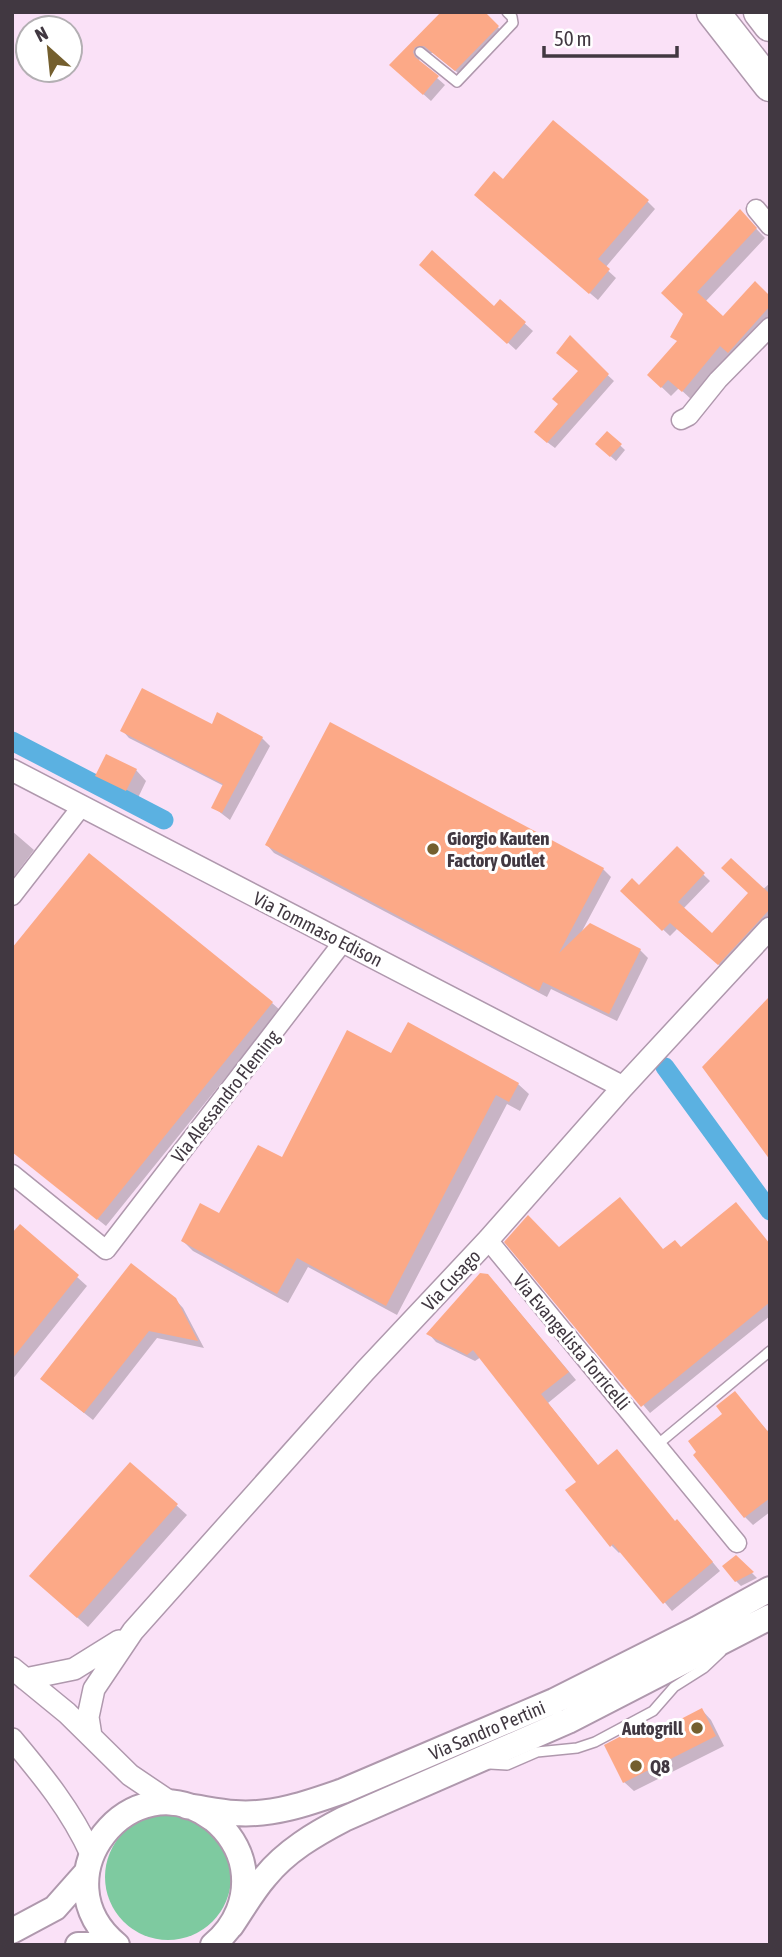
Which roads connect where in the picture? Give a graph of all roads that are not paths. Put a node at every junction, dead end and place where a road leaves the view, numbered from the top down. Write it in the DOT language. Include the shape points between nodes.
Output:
graph roads {
  1 [pos="508,12"];
  2 [pos="713,12"];
  3 [pos="760,12"];
  4 [pos="770,25"];
  5 [pos="420,52"];
  6 [pos="770,85"];
  7 [pos="756,209"];
  8 [pos="770,226"];
  9 [pos="770,327"];
  10 [pos="681,420"];
  11 [pos="12,770"];
  12 [pos="82,806"];
  13 [pos="12,896"];
  14 [pos="770,928"];
  15 [pos="343,942"];
  16 [pos="623,1087"];
  17 [pos="12,1174"];
  18 [pos="488,1240"];
  19 [pos="770,1351"];
  20 [pos="657,1445"];
  21 [pos="737,1543"];
  22 [pos="770,1589"];
  23 [pos="770,1617"];
  24 [pos="132,1631"];
  25 [pos="19,1673"];
  26 [pos="91,1736"];
  27 [pos="12,1739"];
  28 [pos="180,1805"];
  29 [pos="89,1863"];
  30 [pos="231,1926"];
  31 [pos="12,1931"];
  32 [pos="78,1945"];
  33 [pos="95,1945"];
  34 [pos="117,1945"];
  35 [pos="213,1945"];
  1 -- 5 [label="lane" via="513,23 457,82"];
  2 -- 6 [label="highway"];
  3 -- 4 [label="highway"];
  7 -- 8 [label="street"];
  9 -- 10 [label="street"];
  11 -- 12 [label="street, Via Tommaso Edison"];
  12 -- 13 [label="street"];
  12 -- 15 [label="street, Via Tommaso Edison"];
  14 -- 16 [label="street, Via Cusago"];
  15 -- 16 [label="street, Via Tommaso Edison"];
  15 -- 17 [label="street, Via Alessandro Fleming" via="106,1250"];
  16 -- 18 [label="street, Via Cusago"];
  18 -- 20 [label="street, Via Evangelista Torricelli"];
  18 -- 24 [label="street, Via Cusago"];
  19 -- 20 [label="lane"];
  20 -- 21 [label="street, Via Evangelista Torricelli"];
  22 -- 28 [label="main road, Via Sandro Pertini" via="554,1701 311,1803 236,1814"];
  23 -- 30 [label="main road, Via Sandro Pertini" via="568,1721 308,1838 265,1876"];
  24 -- 25 [label="street, Via Cusago" via="74,1669"];
  24 -- 26 [label="street, Via Cusago" via="94,1689 88,1717"];
  25 -- 26 [label="street"];
  26 -- 28 [label="street" via="130,1775"];
  27 -- 29 [label="street" via="70,1812"];
  28 -- 29 [label="main road, Via Sandro Pertini" via="144,1806 118,1819 104,1833"];
  28 -- 30 [label="main road" via="218,1823 241,1860 244,1889"];
  29 -- 31 [label="main road" via="55,1908"];
  29 -- 34 [label="main road" via="87,1897 93,1916"];
  30 -- 35 [label="main road"];
  32 -- 33 [label="main road"];
}
